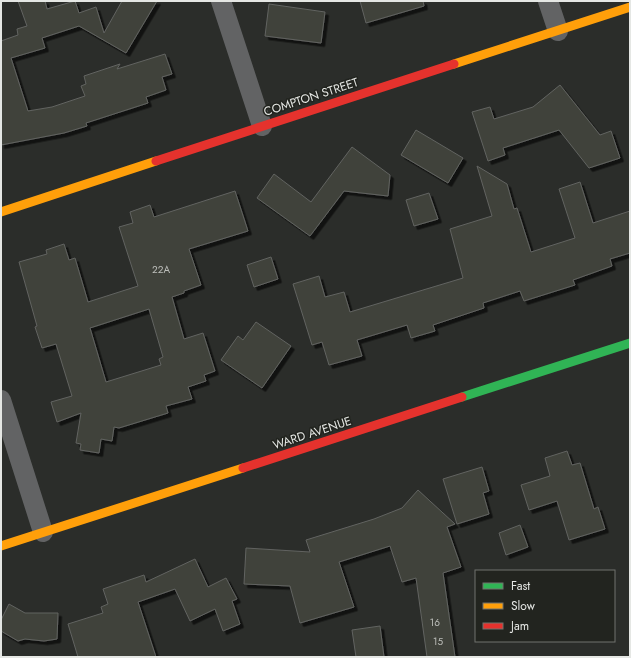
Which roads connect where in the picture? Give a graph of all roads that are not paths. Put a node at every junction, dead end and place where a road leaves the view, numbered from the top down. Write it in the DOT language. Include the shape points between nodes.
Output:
graph roads {
  1 [pos="221,1"];
  2 [pos="548,1"];
  3 [pos="630,7"];
  4 [pos="558,31"];
  5 [pos="262,126"];
  6 [pos="1,212"];
  7 [pos="630,343"];
  8 [pos="1,400"];
  9 [pos="43,532"];
  10 [pos="1,546"];
  1 -- 5 [label="street"];
  2 -- 4 [label="street"];
  3 -- 4 [label="street, COMPTON STREET"];
  4 -- 5 [label="street, COMPTON STREET"];
  5 -- 6 [label="street, COMPTON STREET"];
  7 -- 9 [label="street, WARD AVENUE"];
  8 -- 9 [label="street"];
  9 -- 10 [label="street, WARD AVENUE"];
}
